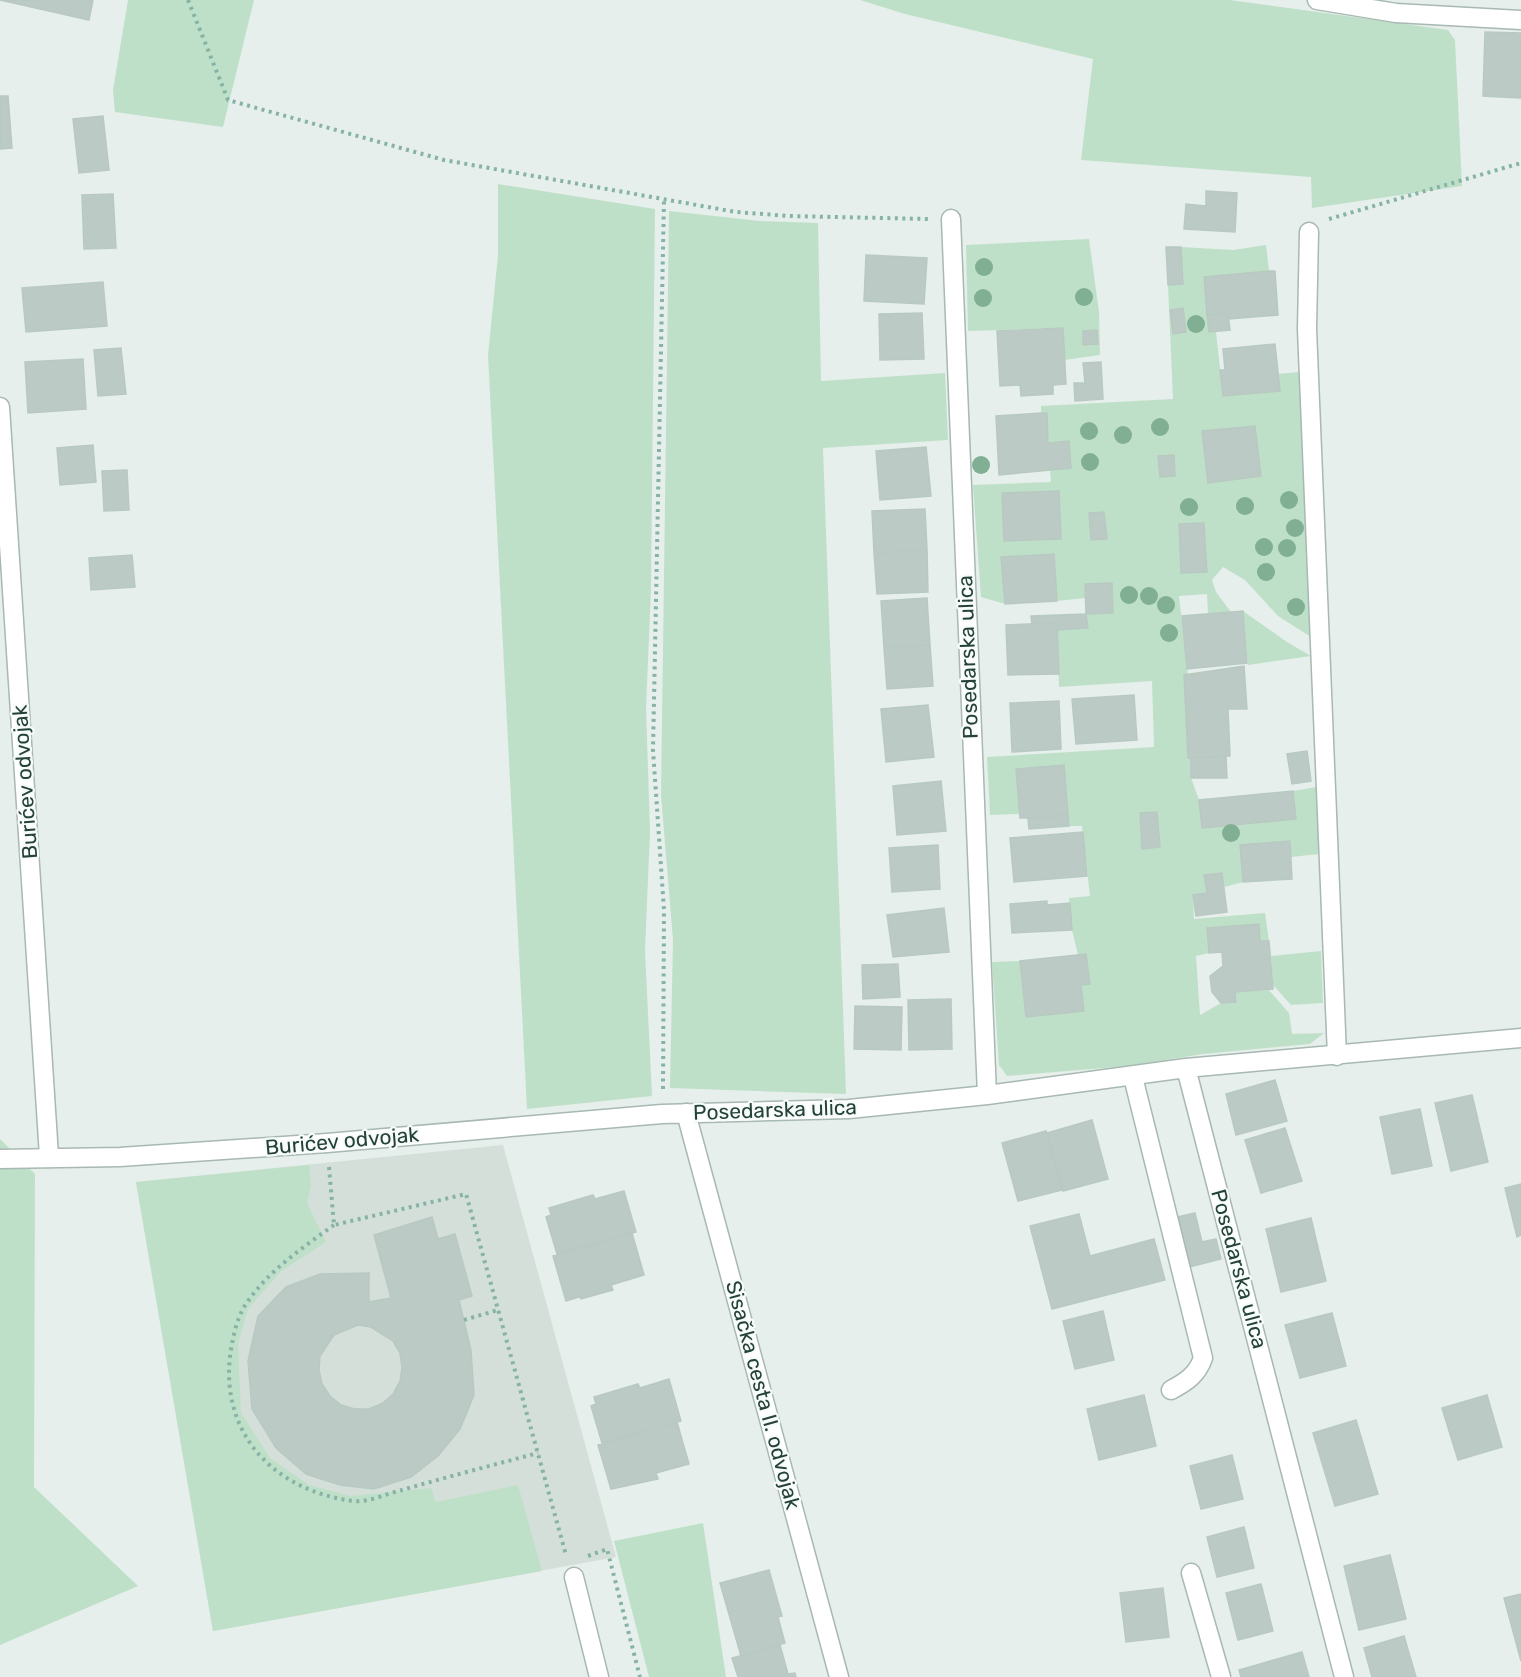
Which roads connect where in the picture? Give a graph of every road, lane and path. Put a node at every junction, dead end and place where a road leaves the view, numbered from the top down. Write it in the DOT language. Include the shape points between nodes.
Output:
graph roads {
  1 [pos="188,0"];
  2 [pos="1317,0"];
  3 [pos="1521,20"];
  4 [pos="1521,163"];
  5 [pos="664,199"];
  6 [pos="951,219"];
  7 [pos="1309,232"];
  8 [pos="0,407"];
  9 [pos="1521,1038"];
  10 [pos="1336,1056"];
  11 [pos="1186,1068"];
  12 [pos="1133,1077"];
  13 [pos="987,1095"];
  14 [pos="686,1113"];
  15 [pos="662,1114"];
  16 [pos="563,1122"];
  17 [pos="327,1143"];
  18 [pos="49,1156"];
  19 [pos="0,1159"];
  20 [pos="333,1225"];
  21 [pos="498,1310"];
  22 [pos="464,1320"];
  23 [pos="1171,1390"];
  24 [pos="538,1453"];
  25 [pos="574,1566"];
  26 [pos="1191,1573"];
  27 [pos="599,1677"];
  28 [pos="640,1677"];
  29 [pos="838,1677"];
  30 [pos="1221,1677"];
  31 [pos="1344,1677"];
  1 -- 5 [label="path" via="228,100 444,160"];
  2 -- 3 [label="street" via="1396,12"];
  4 -- 7 [label="path" via="1316,223"];
  5 -- 6 [label="path" via="736,212 789,216"];
  5 -- 15 [label="path" via="653,750 664,910"];
  6 -- 13 [label="street, Posedarska ulica"];
  7 -- 10 [label="street" via="1307,329"];
  8 -- 18 [label="street, Burićev odvojak"];
  9 -- 10 [label="street, Posedarska ulica"];
  10 -- 11 [label="street, Posedarska ulica"];
  11 -- 12 [label="street, Posedarska ulica"];
  11 -- 31 [label="street, Posedarska ulica"];
  12 -- 13 [label="street, Posedarska ulica"];
  12 -- 23 [label="street" via="1203,1358 1199,1369"];
  13 -- 14 [label="street, Posedarska ulica" via="849,1109"];
  14 -- 15 [label="street, Posedarska ulica"];
  14 -- 29 [label="street, Sisačka cesta II. odvojak"];
  15 -- 16 [label="street, Posedarska ulica"];
  16 -- 17 [label="street, Burićev odvojak"];
  17 -- 18 [label="street, Burićev odvojak" via="120,1157"];
  17 -- 20 [label="path"];
  18 -- 19 [label="street, Burićev odvojak"];
  20 -- 21 [label="path" via="466,1194"];
  20 -- 24 [label="path" via="290,1258 244,1305 227,1382 238,1425 257,1453 287,1478 324,1496 357,1502"];
  21 -- 22 [label="path"];
  21 -- 24 [label="path"];
  24 -- 25 [label="path"];
  25 -- 27 [label="street"];
  25 -- 28 [label="path" via="607,1549"];
  26 -- 30 [label="street"];
}
